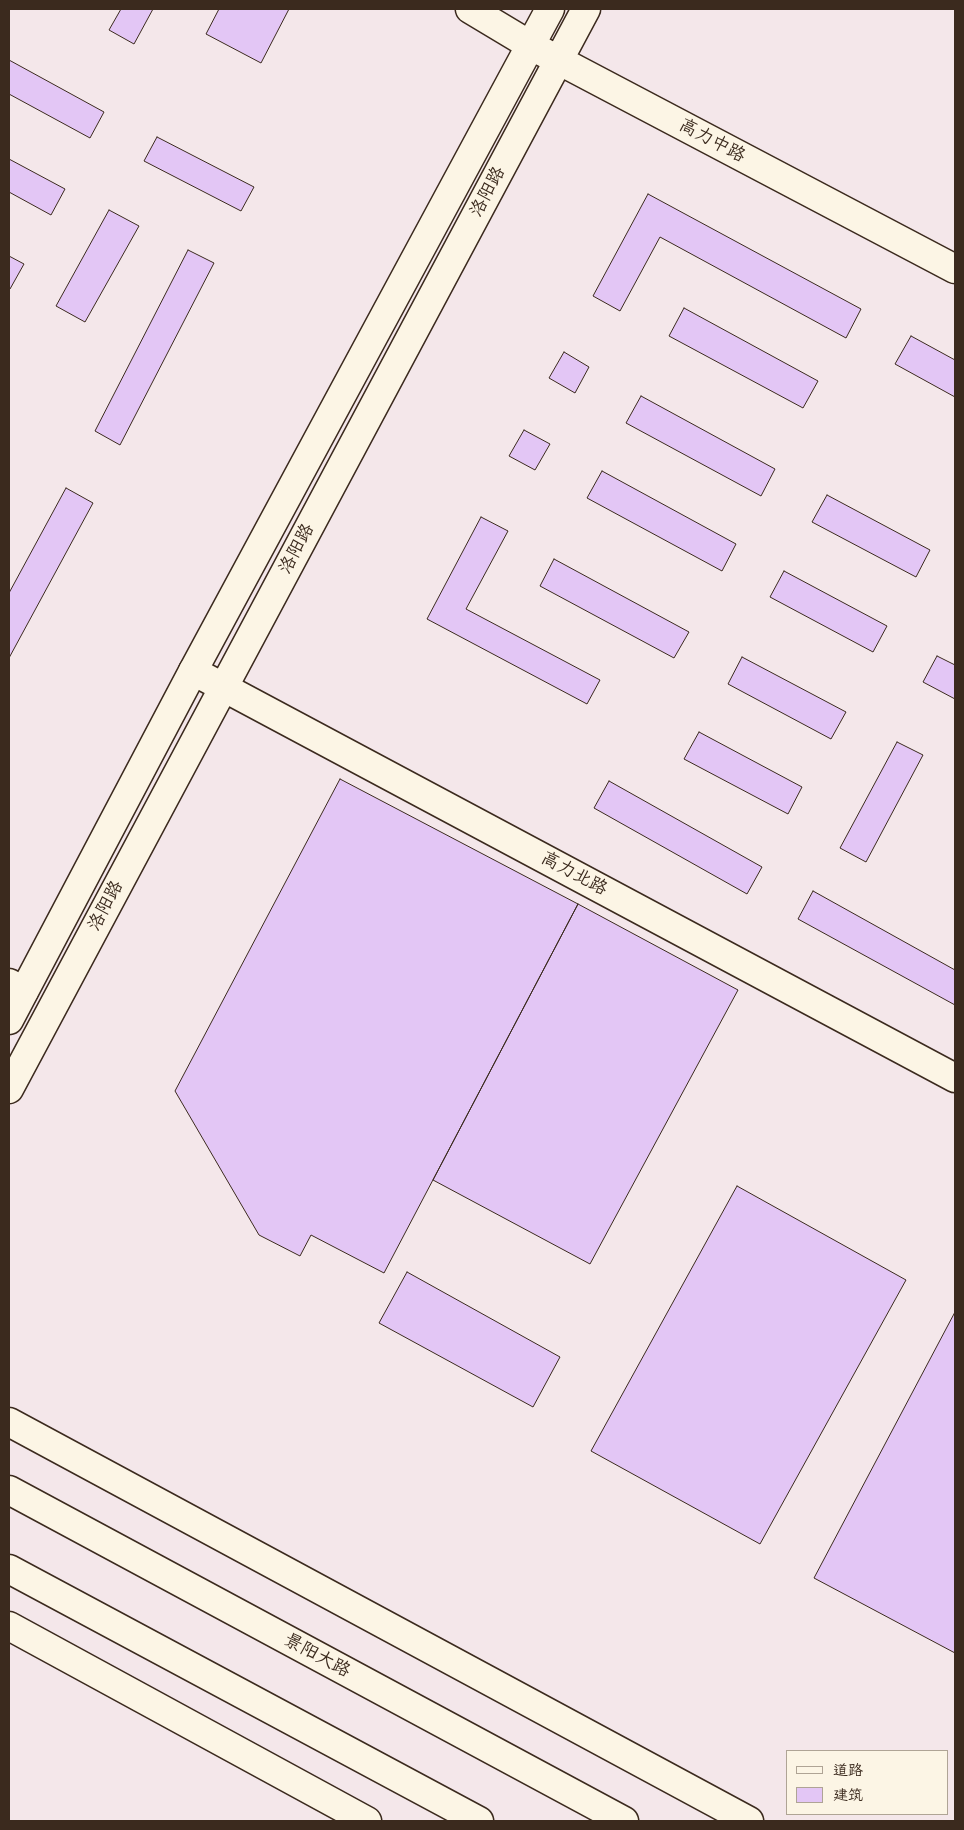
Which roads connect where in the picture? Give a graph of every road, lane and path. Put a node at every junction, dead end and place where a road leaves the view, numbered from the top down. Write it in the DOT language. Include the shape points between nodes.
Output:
graph roads {
  1 [pos="470,9"];
  2 [pos="550,9"];
  3 [pos="586,9"];
  4 [pos="530,45"];
  5 [pos="559,60"];
  6 [pos="955,269"];
  7 [pos="193,671"];
  8 [pos="223,687"];
  9 [pos="17,987"];
  10 [pos="9,1020"];
  11 [pos="955,1078"];
  12 [pos="9,1090"];
  13 [pos="9,1422"];
  14 [pos="9,1490"];
  15 [pos="9,1569"];
  16 [pos="9,1626"];
  17 [pos="367,1821"];
  18 [pos="479,1821"];
  19 [pos="624,1821"];
  20 [pos="749,1821"];
  1 -- 4 [label="street, 高力中路"];
  2 -- 4 [label="street, 洛阳路"];
  3 -- 5 [label="street, 洛阳路"];
  4 -- 5 [label="street, 高力中路"];
  4 -- 7 [label="street, 洛阳路"];
  5 -- 6 [label="street, 高力中路"];
  5 -- 8 [label="street, 洛阳路"];
  7 -- 8 [label="street, 高力北路"];
  7 -- 9 [label="street, 洛阳路"];
  8 -- 11 [label="street, 高力北路"];
  8 -- 12 [label="street, 洛阳路"];
  9 -- 10 [label="street, 洛阳路"];
  13 -- 20 [label="street"];
  14 -- 19 [label="street, 景阳大路"];
  15 -- 18 [label="street"];
  16 -- 17 [label="street"];
}
